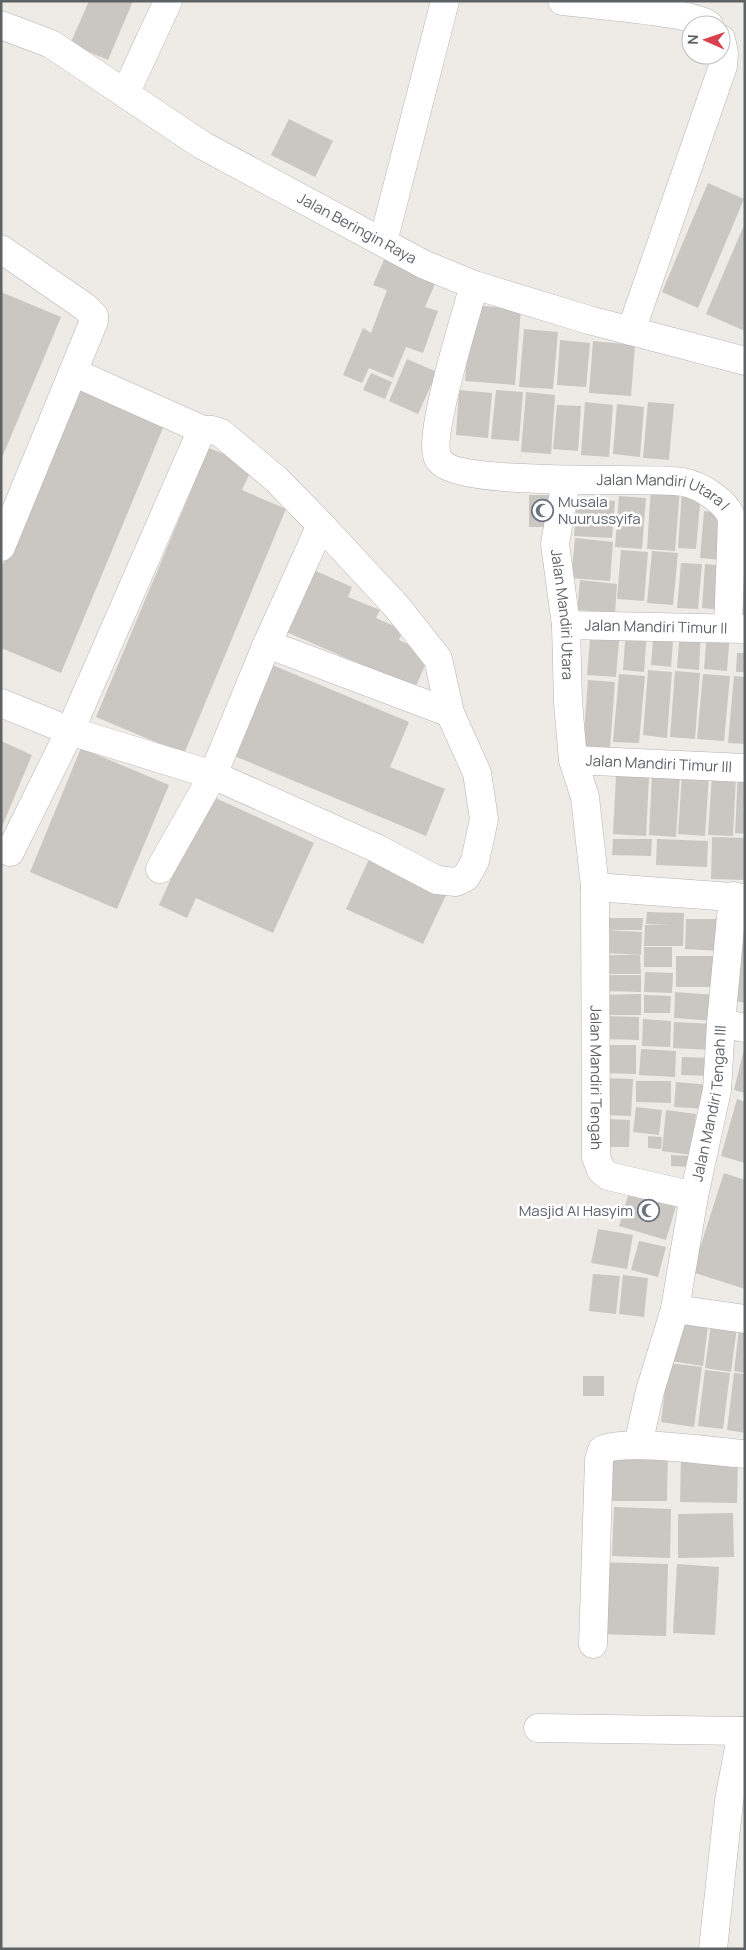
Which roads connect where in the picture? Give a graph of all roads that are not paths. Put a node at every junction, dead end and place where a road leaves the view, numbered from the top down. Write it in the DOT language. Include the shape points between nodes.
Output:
graph roads {
  1 [pos="168,1"];
  2 [pos="445,1"];
  3 [pos="562,1"];
  4 [pos="681,16"];
  5 [pos="1,25"];
  6 [pos="723,65"];
  7 [pos="126,94"];
  8 [pos="383,242"];
  9 [pos="1,249"];
  10 [pos="474,285"];
  11 [pos="631,331"];
  12 [pos="745,361"];
  13 [pos="73,372"];
  14 [pos="203,430"];
  15 [pos="566,480"];
  16 [pos="321,525"];
  17 [pos="1,547"];
  18 [pos="566,625"];
  19 [pos="736,629"];
  20 [pos="267,644"];
  21 [pos="1,703"];
  22 [pos="450,712"];
  23 [pos="70,730"];
  24 [pos="573,760"];
  25 [pos="745,768"];
  26 [pos="213,775"];
  27 [pos="10,852"];
  28 [pos="160,869"];
  29 [pos="595,887"];
  30 [pos="739,897"];
  31 [pos="733,1025"];
  32 [pos="694,1196"];
  33 [pos="675,1309"];
  34 [pos="745,1320"];
  35 [pos="638,1445"];
  36 [pos="745,1454"];
  37 [pos="593,1644"];
  38 [pos="538,1728"];
  39 [pos="743,1731"];
  40 [pos="713,1949"];
  1 -- 7 [label="street"];
  2 -- 8 [label="street"];
  3 -- 4 [label="street"];
  5 -- 7 [label="street, Jalan Beringin Raya" via="51,44"];
  6 -- 11 [label="street"];
  7 -- 8 [label="street, Jalan Beringin Raya" via="202,145"];
  8 -- 10 [label="street, Jalan Beringin Raya" via="423,264"];
  9 -- 13 [label="street" via="93,314 94,321"];
  10 -- 11 [label="street, Jalan Beringin Raya"];
  10 -- 15 [label="street" via="438,415 435,443 438,458 444,466 460,471"];
  11 -- 12 [label="street, Jalan Beringin Raya"];
  13 -- 14 [label="street"];
  13 -- 17 [label="street"];
  14 -- 16 [label="street" via="221,433 276,479"];
  14 -- 23 [label="street"];
  15 -- 18 [label="street, Jalan Mandiri Utara" via="555,544"];
  15 -- 19 [label="street, Jalan Mandiri Utara I" via="682,482 714,496 727,508 732,520"];
  16 -- 20 [label="street"];
  16 -- 22 [label="street" via="397,607 438,659"];
  18 -- 19 [label="street, Jalan Mandiri Timur II"];
  18 -- 24 [label="street, Jalan Mandiri Utara"];
  20 -- 22 [label="street"];
  20 -- 26 [label="street"];
  21 -- 23 [label="street"];
  22 -- 26 [label="street" via="477,773 484,819 475,861 466,877 456,882 436,880 376,848"];
  23 -- 26 [label="street"];
  23 -- 27 [label="street"];
  24 -- 25 [label="street, Jalan Mandiri Timur III"];
  24 -- 29 [label="street, Jalan Mandiri Tengah" via="585,797"];
  26 -- 28 [label="street"];
  29 -- 30 [label="street"];
  29 -- 32 [label="street, Jalan Mandiri Tengah" via="596,1157 601,1170 608,1176"];
  30 -- 31 [label="street, Jalan Mandiri Tengah III"];
  31 -- 32 [label="street, Jalan Mandiri Tengah III"];
  32 -- 33 [label="street, Jalan Mandiri Tengah III"];
  33 -- 34 [label="street"];
  33 -- 35 [label="street, Jalan Mandiri Tengah III" via="650,1391"];
  35 -- 36 [label="street"];
  35 -- 37 [label="street" via="610,1445 602,1450 599,1460"];
  38 -- 39 [label="street"];
  39 -- 40 [label="street" via="728,1801"];
}
